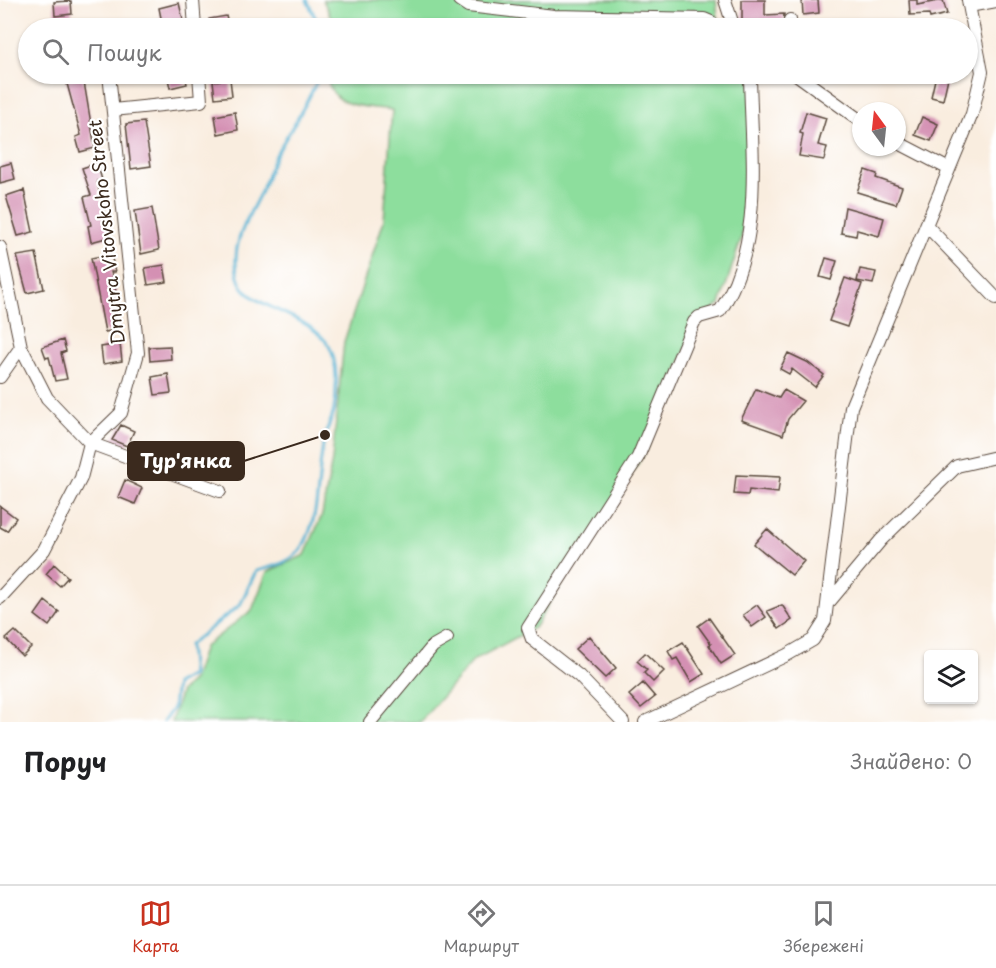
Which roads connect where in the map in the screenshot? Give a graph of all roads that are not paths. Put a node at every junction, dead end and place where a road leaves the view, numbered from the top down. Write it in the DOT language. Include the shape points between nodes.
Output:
graph roads {
  1 [pos="193,0"];
  2 [pos="459,0"];
  3 [pos="725,0"];
  4 [pos="996,1"];
  5 [pos="968,3"];
  6 [pos="194,18"];
  7 [pos="654,18"];
  8 [pos="731,18"];
  9 [pos="971,18"];
  10 [pos="978,52"];
  11 [pos="110,84"];
  12 [pos="200,84"];
  13 [pos="750,84"];
  14 [pos="810,84"];
  15 [pos="112,110"];
  16 [pos="852,114"];
  17 [pos="906,147"];
  18 [pos="949,169"];
  19 [pos="927,225"];
  20 [pos="0,247"];
  21 [pos="996,298"];
  22 [pos="21,347"];
  23 [pos="0,377"];
  24 [pos="90,443"];
  25 [pos="996,457"];
  26 [pos="220,491"];
  27 [pos="0,598"];
  28 [pos="829,602"];
  29 [pos="447,638"];
  30 [pos="370,722"];
  31 [pos="623,722"];
  32 [pos="645,722"];
  1 -- 6 [label="street"];
  2 -- 7 [label="street" via="468,6 554,16"];
  3 -- 8 [label="street"];
  4 -- 5 [label="street"];
  5 -- 9 [label="street"];
  10 -- 18 [label="street" via="982,72 972,114"];
  11 -- 15 [label="street, Dmytra Vitovskoho Street"];
  12 -- 15 [label="street" via="201,101"];
  13 -- 31 [label="street" via="754,194 735,287 720,311 694,322 638,457 528,628 532,639 579,676"];
  14 -- 16 [label="street"];
  15 -- 24 [label="street, Dmytra Vitovskoho Street" via="138,353 121,413"];
  17 -- 18 [label="street"];
  18 -- 19 [label="street"];
  19 -- 21 [label="street"];
  19 -- 28 [label="street" via="851,407"];
  20 -- 22 [label="street"];
  22 -- 23 [label="street"];
  22 -- 24 [label="street" via="47,398"];
  24 -- 26 [label="street"];
  24 -- 27 [label="street" via="81,478 44,550"];
  25 -- 28 [label="street" via="957,466 881,540"];
  28 -- 32 [label="street" via="825,621 813,640"];
  29 -- 30 [label="street" via="433,646"];
}
